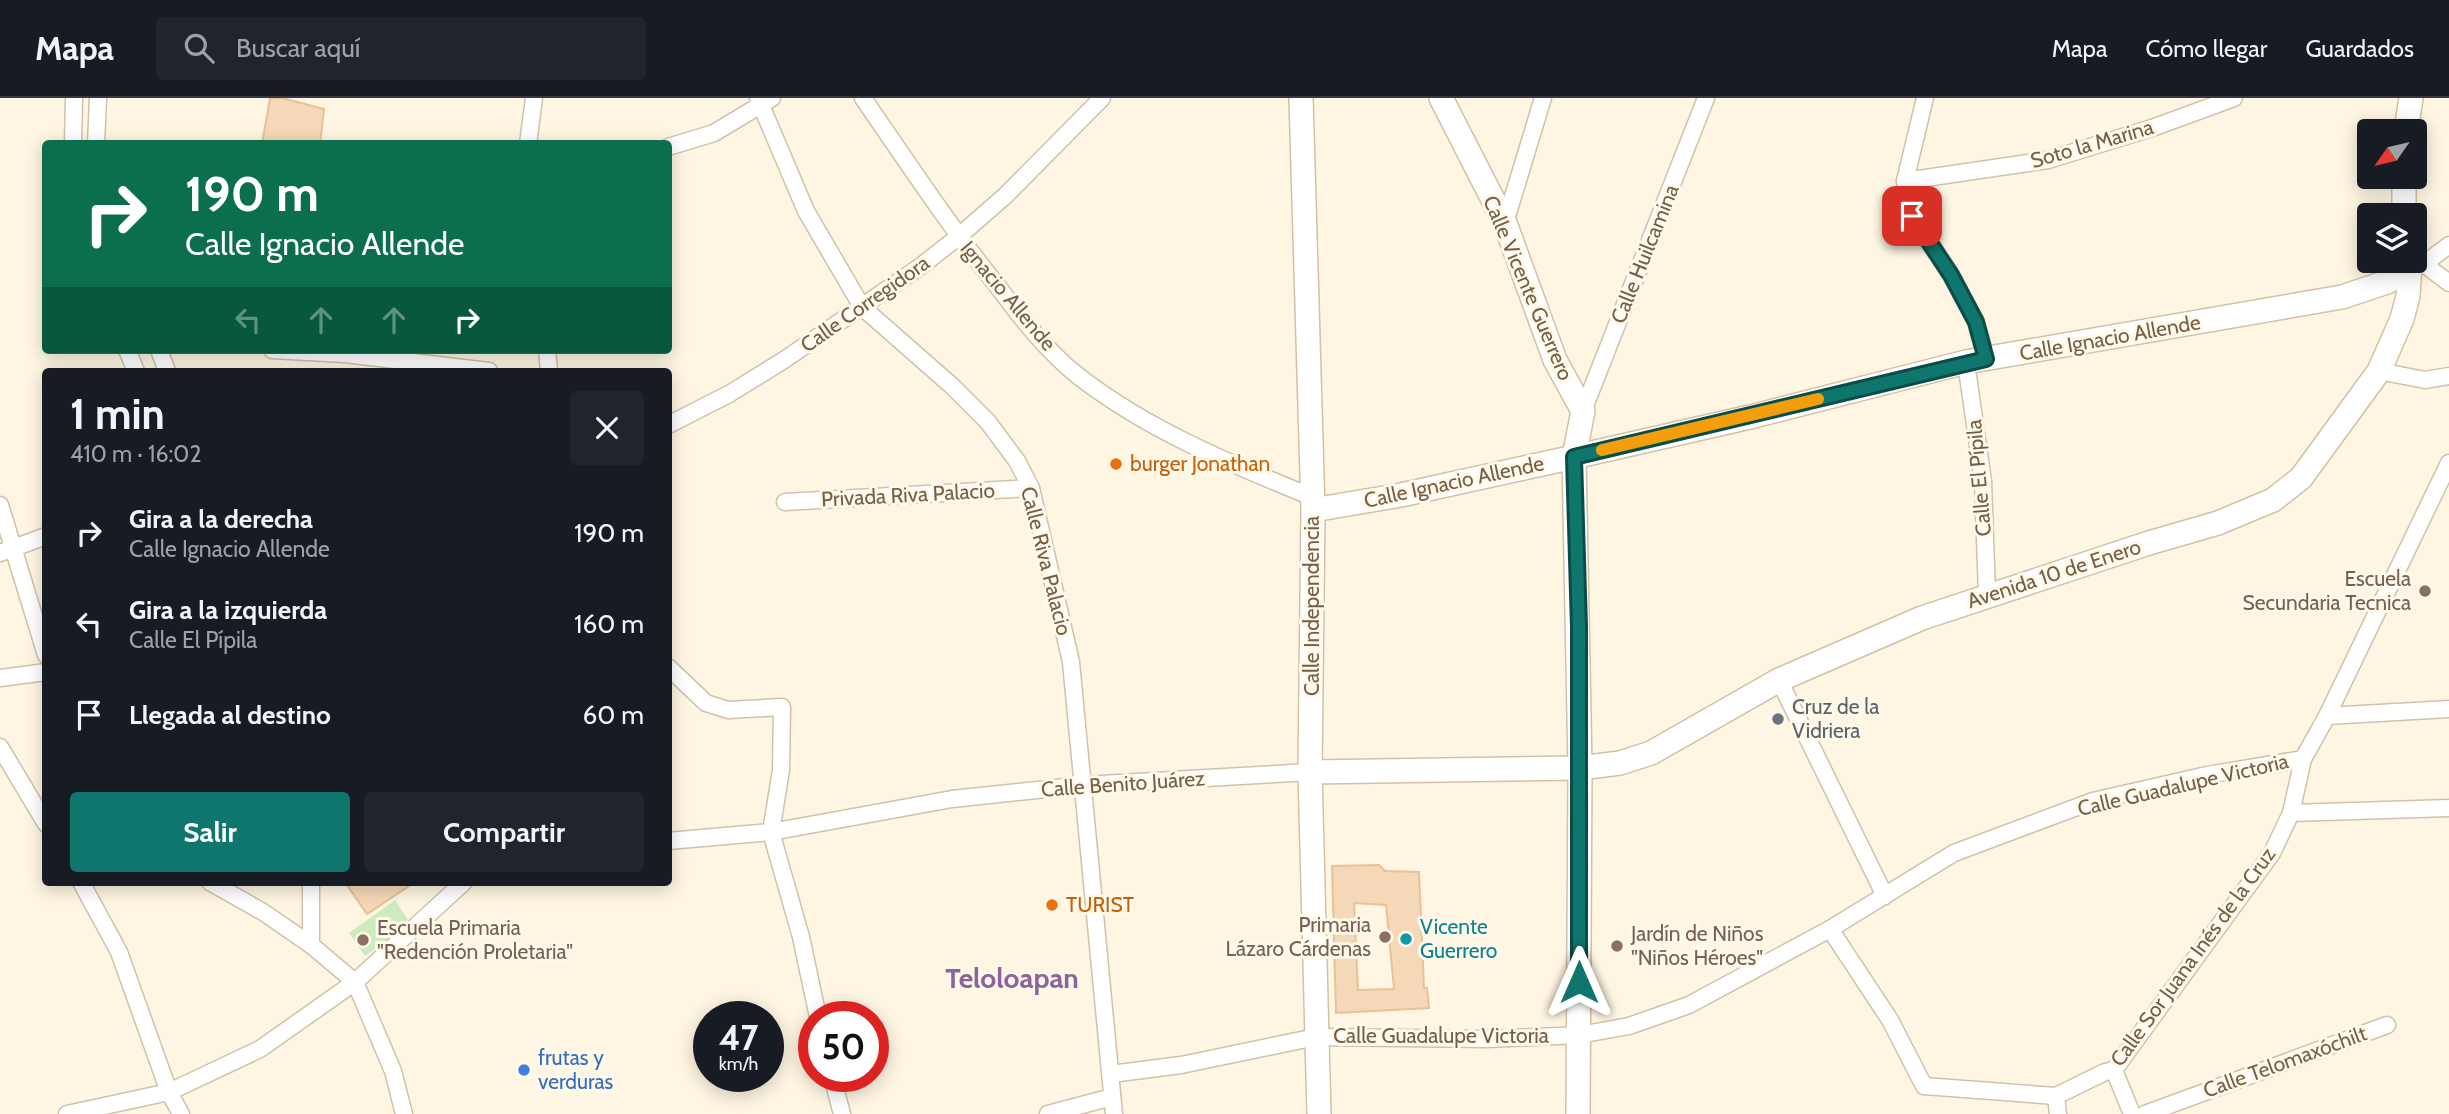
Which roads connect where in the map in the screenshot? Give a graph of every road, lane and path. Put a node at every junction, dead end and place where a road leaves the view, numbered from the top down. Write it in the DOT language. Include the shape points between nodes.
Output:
graph roads {
  1 [pos="74,98"];
  2 [pos="98,98"];
  3 [pos="534,98"];
  4 [pos="863,98"];
  5 [pos="1102,98"];
  6 [pos="1301,98"];
  7 [pos="1441,98"];
  8 [pos="1543,98"];
  9 [pos="1706,98"];
  10 [pos="1925,98"];
  11 [pos="2234,98"];
  12 [pos="2411,98"];
  13 [pos="763,101"];
  14 [pos="2408,119"];
  15 [pos="73,140"];
  16 [pos="96,140"];
  17 [pos="529,140"];
  18 [pos="672,146"];
  19 [pos="1905,181"];
  20 [pos="1505,223"];
  21 [pos="958,237"];
  22 [pos="2449,245"];
  23 [pos="2427,257"];
  24 [pos="2427,271"];
  25 [pos="2402,273"];
  26 [pos="2413,273"];
  27 [pos="2449,284"];
  28 [pos="862,307"];
  29 [pos="345,354"];
  30 [pos="1976,361"];
  31 [pos="464,368"];
  32 [pos="2379,371"];
  33 [pos="2449,376"];
  34 [pos="1583,411"];
  35 [pos="672,423"];
  36 [pos="1574,457"];
  37 [pos="2449,463"];
  38 [pos="1031,488"];
  39 [pos="785,502"];
  40 [pos="1313,503"];
  41 [pos="0,505"];
  42 [pos="42,538"];
  43 [pos="7,551"];
  44 [pos="1987,595"];
  45 [pos="42,644"];
  46 [pos="672,671"];
  47 [pos="42,673"];
  48 [pos="0,678"];
  49 [pos="1779,680"];
  50 [pos="2449,709"];
  51 [pos="2327,716"];
  52 [pos="0,747"];
  53 [pos="2303,758"];
  54 [pos="1580,768"];
  55 [pos="1310,772"];
  56 [pos="1084,785"];
  57 [pos="2449,808"];
  58 [pos="2291,813"];
  59 [pos="42,817"];
  60 [pos="771,832"];
  61 [pos="672,841"];
  62 [pos="83,886"];
  63 [pos="218,886"];
  64 [pos="311,886"];
  65 [pos="460,886"];
  66 [pos="1885,896"];
  67 [pos="1830,929"];
  68 [pos="311,945"];
  69 [pos="355,982"];
  70 [pos="815,1001"];
  71 [pos="2387,1025"];
  72 [pos="1579,1035"];
  73 [pos="1316,1037"];
  74 [pos="2114,1070"];
  75 [pos="1111,1074"];
  76 [pos="169,1092"];
  77 [pos="836,1092"];
  78 [pos="2056,1096"];
  79 [pos="1112,1097"];
  80 [pos="67,1114"];
  81 [pos="181,1114"];
  82 [pos="404,1114"];
  83 [pos="842,1114"];
  84 [pos="1048,1114"];
  85 [pos="1114,1114"];
  86 [pos="1319,1114"];
  87 [pos="1578,1114"];
  88 [pos="2058,1114"];
  89 [pos="2132,1114"];
  90 [pos="2145,1114"];
  1 -- 15 [label="street"];
  2 -- 16 [label="street"];
  3 -- 17 [label="street"];
  4 -- 21 [label="street, Ignacio Allende"];
  5 -- 21 [label="street, Calle Corregidora"];
  6 -- 40 [label="street, Calle Independencia"];
  7 -- 20 [label="street, Calle Vicente Guerrero"];
  8 -- 20 [label="street"];
  9 -- 34 [label="street, Calle Huilcamina"];
  10 -- 19 [label="street"];
  11 -- 19 [label="street, Soto la Marina" via="2048,160"];
  12 -- 14 [label="street"];
  13 -- 18 [label="street" via="714,133"];
  13 -- 28 [label="street, Calle Riva Palacio" via="806,211"];
  19 -- 30 [label="street, Calle El Pípila" via="1912,216 1976,322"];
  20 -- 34 [label="street, Calle Vicente Guerrero" via="1555,360"];
  21 -- 28 [label="street, Calle Corregidora"];
  21 -- 40 [label="street, Ignacio Allende" via="1031,330 1076,374 1147,422"];
  22 -- 23 [label="street"];
  24 -- 27 [label="street"];
  25 -- 30 [label="street, Calle Ignacio Allende" via="2342,297"];
  26 -- 32 [label="street, Avenida 10 de Enero" via="2402,320"];
  28 -- 35 [label="street, Calle Corregidora" via="729,394"];
  28 -- 38 [label="street, Calle Riva Palacio" via="988,422"];
  29 -- 31 [label="street"];
  30 -- 36 [label="street, Calle Ignacio Allende"];
  30 -- 44 [label="street, Calle El Pípila"];
  32 -- 33 [label="street" via="2426,380"];
  32 -- 44 [label="street, Avenida 10 de Enero" via="2301,478 2273,500 2218,523"];
  34 -- 36 [label="street"];
  36 -- 40 [label="street, Calle Ignacio Allende" via="1401,495"];
  36 -- 54 [label="street"];
  37 -- 51 [label="street, Calle Sor Juana Inés de la Cruz"];
  38 -- 39 [label="street, Privada Riva Palacio"];
  38 -- 56 [label="street, Calle Riva Palacio" via="1071,662"];
  40 -- 55 [label="street, Calle Independencia"];
  41 -- 43 [label="street"];
  42 -- 43 [label="street"];
  43 -- 45 [label="street"];
  44 -- 49 [label="street, Avenida 10 de Enero"];
  46 -- 60 [label="street" via="706,702 728,710 782,707 782,770"];
  47 -- 48 [label="street"];
  49 -- 54 [label="street, Avenida 10 de Enero" via="1651,753"];
  49 -- 66 [label="street"];
  50 -- 51 [label="street"];
  51 -- 53 [label="street, Calle Sor Juana Inés de la Cruz"];
  52 -- 59 [label="street"];
  53 -- 58 [label="street, Calle Sor Juana Inés de la Cruz"];
  53 -- 66 [label="street, Calle Guadalupe Victoria" via="2092,801 1954,853"];
  54 -- 55 [label="street, Calle Benito Juárez"];
  54 -- 72 [label="street"];
  55 -- 56 [label="street, Calle Benito Juárez"];
  55 -- 73 [label="street, Calle Independencia"];
  56 -- 60 [label="street, Calle Benito Juárez" via="952,799"];
  56 -- 75 [label="street, Calle Riva Palacio"];
  57 -- 58 [label="street"];
  58 -- 74 [label="street, Calle Sor Juana Inés de la Cruz" via="2272,853"];
  60 -- 61 [label="street, Calle Benito Juárez"];
  60 -- 70 [label="street"];
  62 -- 76 [label="street" via="119,952"];
  63 -- 68 [label="street"];
  64 -- 68 [label="street"];
  65 -- 69 [label="street"];
  66 -- 67 [label="street, Calle Guadalupe Victoria"];
  67 -- 72 [label="street, Calle Guadalupe Victoria" via="1689,1005 1629,1026"];
  67 -- 78 [label="street" via="1890,1020 1924,1086"];
  68 -- 69 [label="street"];
  69 -- 76 [label="street" via="260,1049"];
  69 -- 82 [label="street" via="393,1070"];
  71 -- 90 [label="street, Calle Telomaxóchilt"];
  72 -- 73 [label="street, Calle Guadalupe Victoria"];
  72 -- 87 [label="street"];
  73 -- 75 [label="street, Calle Guadalupe Victoria" via="1181,1065"];
  73 -- 86 [label="street, Calle Independencia"];
  74 -- 78 [label="street, Calle Sor Juana Inés de la Cruz"];
  74 -- 89 [label="street"];
  75 -- 79 [label="street, Calle Riva Palacio"];
  76 -- 80 [label="street"];
  76 -- 81 [label="street"];
  77 -- 83 [label="street"];
  78 -- 88 [label="street"];
  79 -- 84 [label="street"];
  79 -- 85 [label="street, Calle Riva Palacio"];
}
